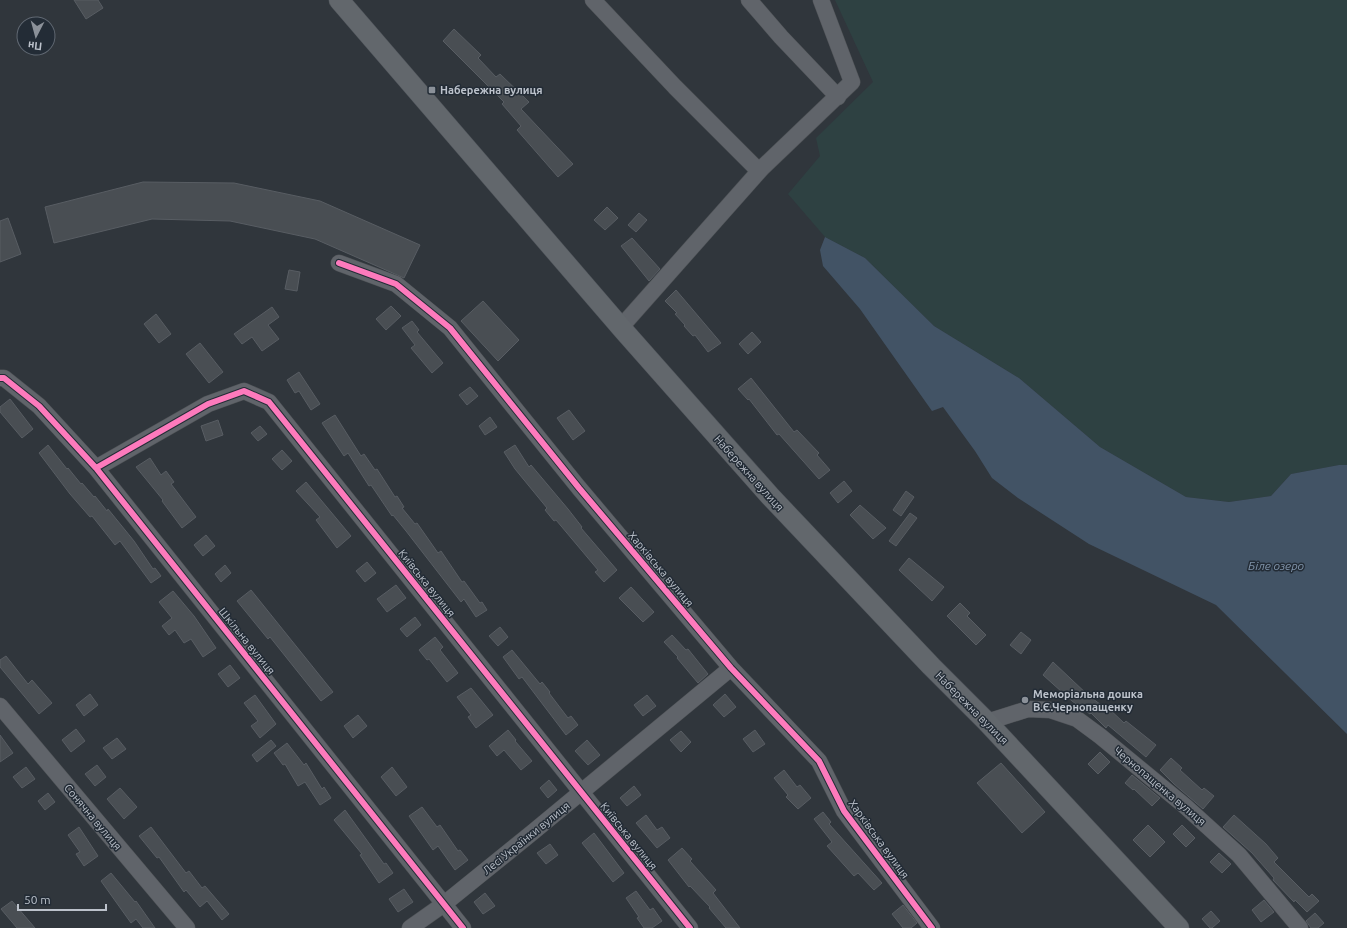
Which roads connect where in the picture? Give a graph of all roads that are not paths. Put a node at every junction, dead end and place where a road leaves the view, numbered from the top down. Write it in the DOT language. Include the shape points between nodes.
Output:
graph roads {
  1 [pos="339,0"];
  2 [pos="593,0"];
  3 [pos="749,0"];
  4 [pos="821,0"];
  5 [pos="838,97"];
  6 [pos="759,171"];
  7 [pos="339,263"];
  8 [pos="621,327"];
  9 [pos="2,378"];
  10 [pos="96,468"];
  11 [pos="731,668"];
  12 [pos="0,706"];
  13 [pos="987,722"];
  14 [pos="581,792"];
  15 [pos="444,904"];
  16 [pos="187,928"];
  17 [pos="410,928"];
  18 [pos="463,928"];
  19 [pos="690,928"];
  20 [pos="932,928"];
  21 [pos="1179,928"];
  22 [pos="1300,928"];
  1 -- 8 [label="main road, Набережна вулиця"];
  2 -- 6 [label="street"];
  3 -- 5 [label="street"];
  4 -- 5 [label="street" via="852,82"];
  5 -- 6 [label="street"];
  6 -- 8 [label="street"];
  7 -- 11 [label="street, Харківська вулиця" via="396,284 450,328 579,488"];
  8 -- 13 [label="main road, Набережна вулиця" via="791,519"];
  9 -- 10 [label="street, Шкільна вулиця" via="39,406"];
  10 -- 14 [label="street, Київська вулиця" via="208,404 244,391 270,402"];
  10 -- 15 [label="street, Шкільна вулиця"];
  11 -- 14 [label="street, Лесі Українки вулиця"];
  11 -- 20 [label="street, Харківська вулиця" via="819,761 844,811"];
  12 -- 16 [label="street, Сонячна вулиця"];
  13 -- 21 [label="main road, Набережна вулиця"];
  13 -- 22 [label="street, Чернопащенка вулиця" via="1028,709 1050,710 1076,719 1185,806 1239,855"];
  14 -- 15 [label="street, Лесі Українки вулиця"];
  14 -- 19 [label="street, Київська вулиця"];
  15 -- 17 [label="street, Лесі Українки вулиця"];
  15 -- 18 [label="street, Шкільна вулиця"];
}
